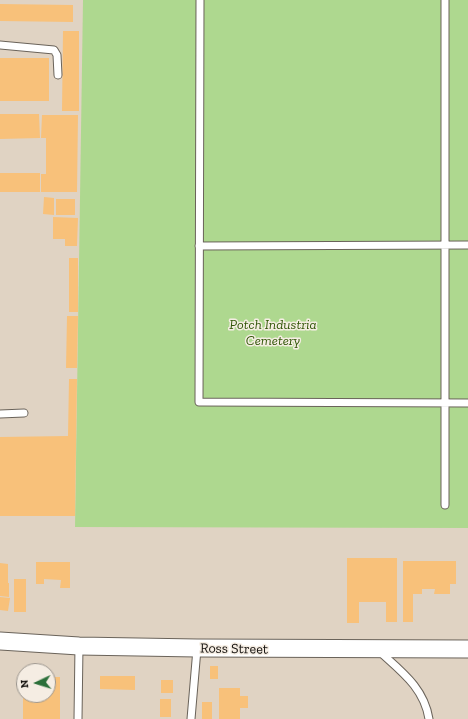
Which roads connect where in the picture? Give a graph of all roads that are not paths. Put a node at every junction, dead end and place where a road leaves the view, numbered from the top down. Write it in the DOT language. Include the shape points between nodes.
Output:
graph roads {
  1 [pos="200,0"];
  2 [pos="445,0"];
  3 [pos="0,45"];
  4 [pos="58,74"];
  5 [pos="468,245"];
  6 [pos="199,246"];
  7 [pos="445,246"];
  8 [pos="445,403"];
  9 [pos="468,403"];
  10 [pos="24,413"];
  11 [pos="0,414"];
  12 [pos="445,505"];
  13 [pos="0,641"];
  14 [pos="79,646"];
  15 [pos="197,648"];
  16 [pos="377,649"];
  17 [pos="468,649"];
  18 [pos="78,719"];
  19 [pos="191,719"];
  20 [pos="430,719"];
  1 -- 6 [label="lane"];
  2 -- 7 [label="lane"];
  3 -- 4 [label="lane" via="54,50 57,55"];
  5 -- 7 [label="lane"];
  6 -- 7 [label="lane"];
  6 -- 8 [label="lane" via="198,402"];
  7 -- 8 [label="lane"];
  8 -- 9 [label="lane"];
  8 -- 12 [label="lane"];
  10 -- 11 [label="lane"];
  13 -- 14 [label="street, Ross Street"];
  14 -- 15 [label="street, Ross Street"];
  14 -- 18 [label="lane"];
  15 -- 16 [label="street, Ross Street"];
  15 -- 19 [label="lane"];
  16 -- 17 [label="street, Ross Street"];
  16 -- 20 [label="lane" via="413,682"];
}
